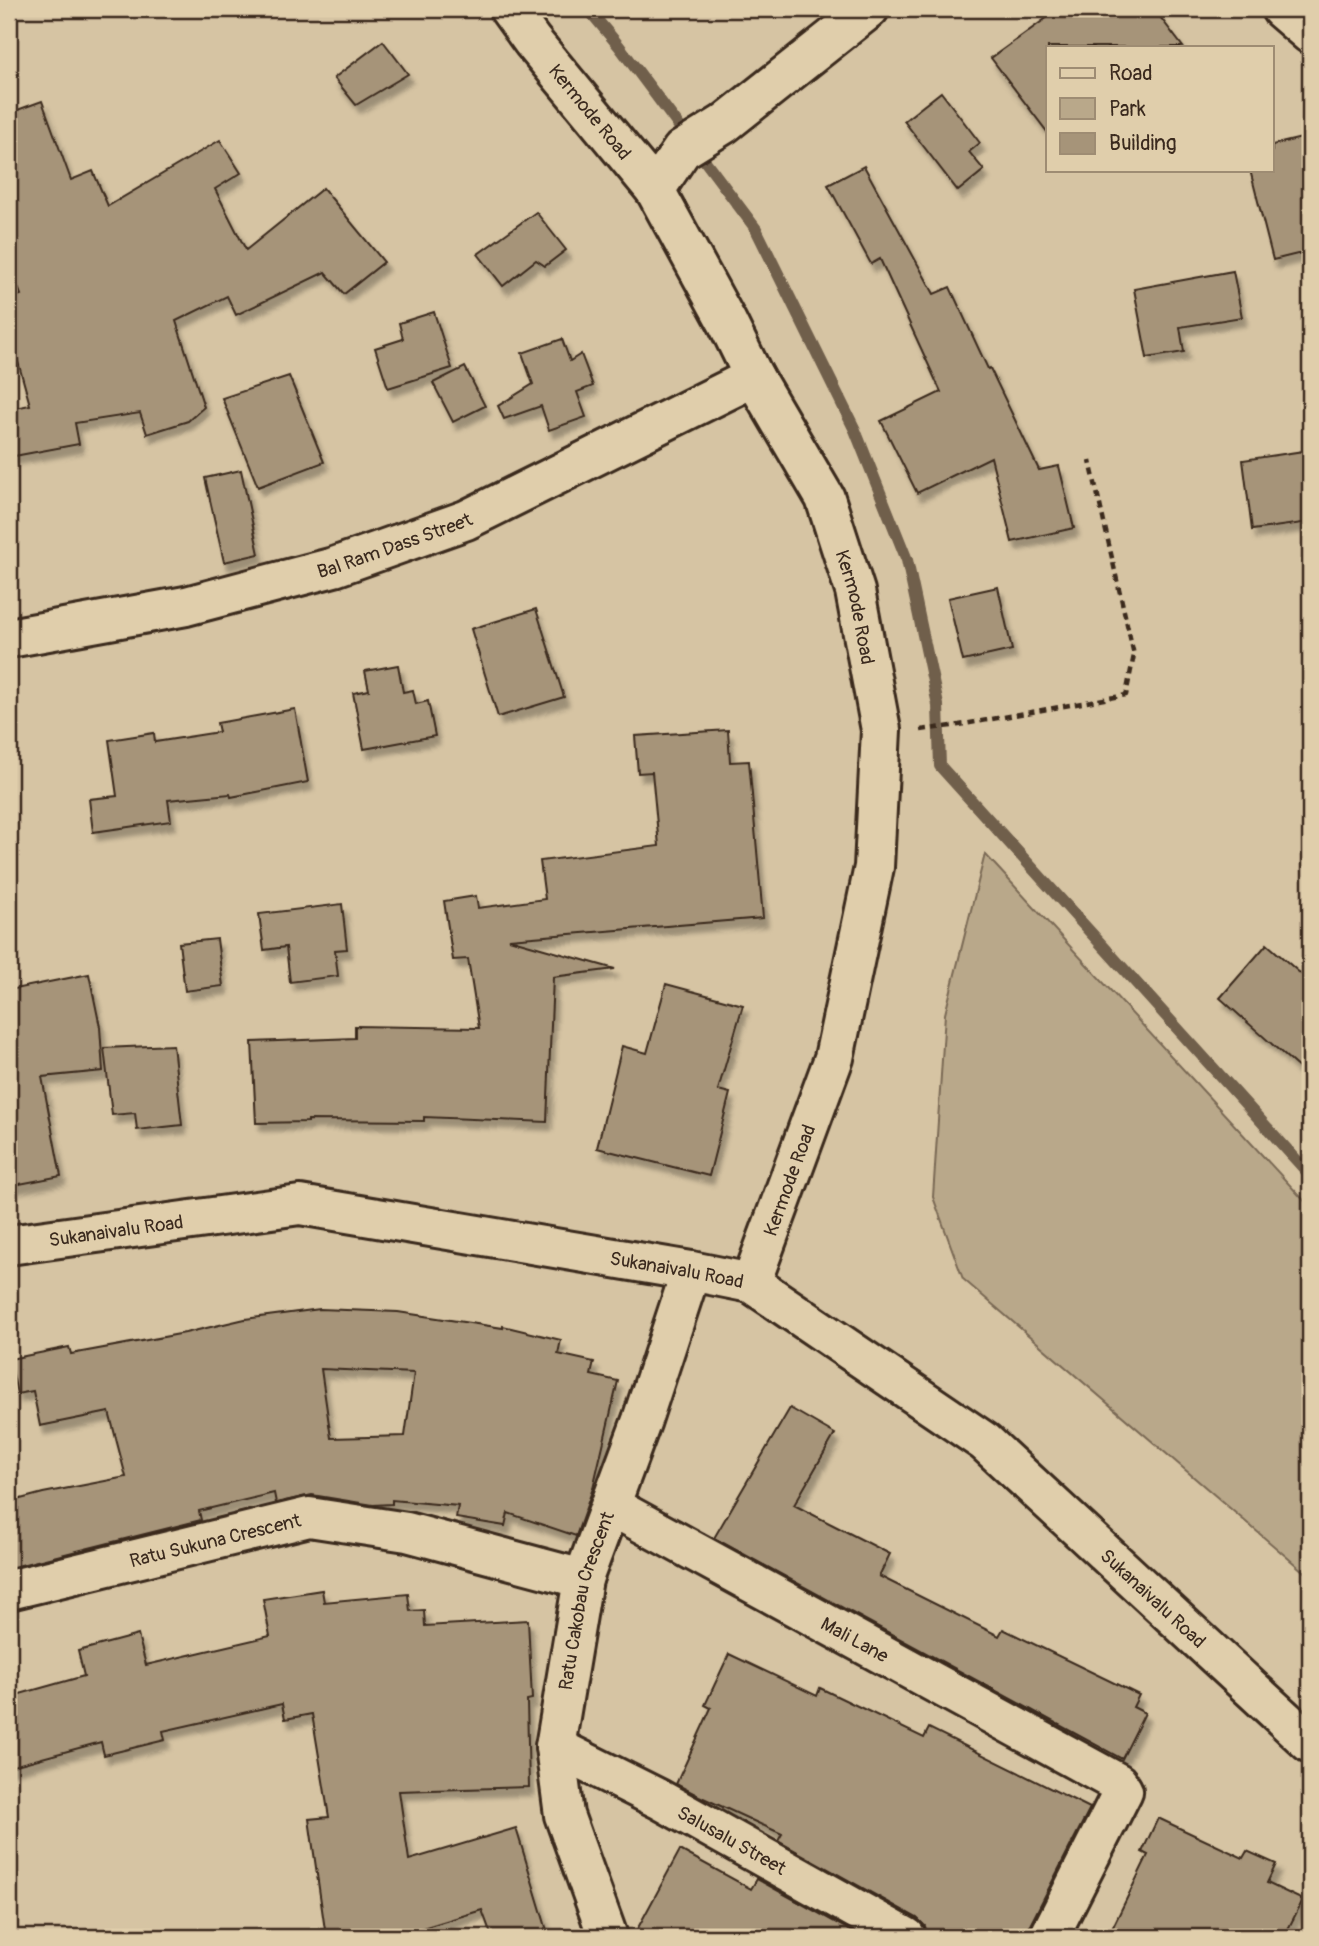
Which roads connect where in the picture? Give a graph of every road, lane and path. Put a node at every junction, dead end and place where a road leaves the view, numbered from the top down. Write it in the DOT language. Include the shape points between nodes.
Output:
graph roads {
  1 [pos="509,9"];
  2 [pos="869,9"];
  3 [pos="1281,9"];
  4 [pos="1310,34"];
  5 [pos="655,190"];
  6 [pos="754,377"];
  7 [pos="1090,461"];
  8 [pos="9,638"];
  9 [pos="916,730"];
  10 [pos="9,1245"];
  11 [pos="691,1271"];
  12 [pos="751,1283"];
  13 [pos="611,1506"];
  14 [pos="583,1579"];
  15 [pos="9,1590"];
  16 [pos="1310,1743"];
  17 [pos="555,1747"];
  18 [pos="608,1937"];
  19 [pos="906,1937"];
  20 [pos="1049,1937"];
  1 -- 5 [label="street, Kermode Road"];
  2 -- 5 [label="street" via="724,124 682,150"];
  3 -- 4 [label="street"];
  5 -- 6 [label="street, Kermode Road"];
  6 -- 8 [label="street, Bal Ram Dass Street" via="466,520 334,567 186,606"];
  6 -- 12 [label="street, Kermode Road" via="825,498 855,591 881,730 874,867 834,1058"];
  7 -- 9 [label="path" via="1134,655 1126,695"];
  10 -- 11 [label="street, Sukanaivalu Road" via="300,1205"];
  11 -- 12 [label="street, Sukanaivalu Road"];
  11 -- 13 [label="street, Ratu Cakobau Crescent"];
  12 -- 16 [label="street, Sukanaivalu Road" via="985,1442"];
  13 -- 14 [label="street, Ratu Cakobau Crescent"];
  13 -- 20 [label="street, Mali Lane" via="1118,1783 1123,1791"];
  14 -- 15 [label="street, Ratu Sukuna Crescent" via="407,1532 309,1517"];
  14 -- 17 [label="street, Ratu Cakobau Crescent"];
  17 -- 18 [label="street, Ratu Cakobau Crescent" via="564,1815"];
  17 -- 19 [label="street, Salusalu Street" via="659,1799"];
}
